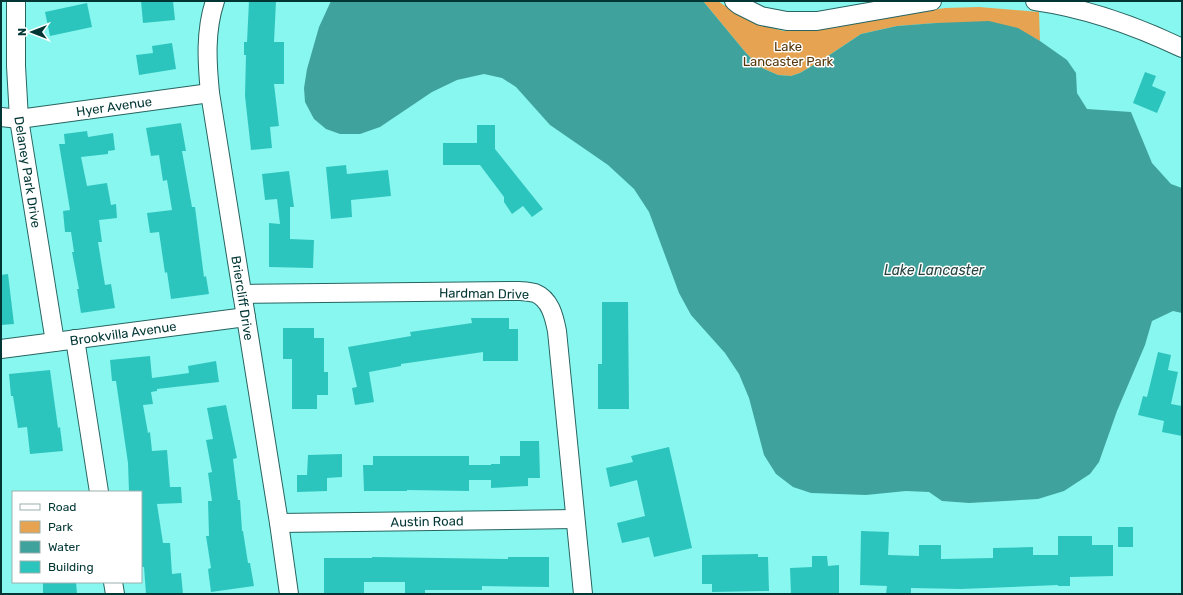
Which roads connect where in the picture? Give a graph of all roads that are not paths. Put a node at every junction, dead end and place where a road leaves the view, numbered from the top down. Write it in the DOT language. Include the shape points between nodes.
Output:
graph roads {
  1 [pos="16,1"];
  2 [pos="215,1"];
  3 [pos="734,1"];
  4 [pos="932,1"];
  5 [pos="1035,1"];
  6 [pos="1182,48"];
  7 [pos="210,93"];
  8 [pos="1,116"];
  9 [pos="19,119"];
  10 [pos="242,294"];
  11 [pos="246,317"];
  12 [pos="75,339"];
  13 [pos="56,342"];
  14 [pos="1,349"];
  15 [pos="99,491"];
  16 [pos="575,519"];
  17 [pos="280,523"];
  18 [pos="113,583"];
  19 [pos="114,594"];
  20 [pos="289,594"];
  21 [pos="583,594"];
  1 -- 9 [label="street, Delaney Park Drive"];
  2 -- 7 [label="street, Briercliff Drive" via="208,36"];
  3 -- 4 [label="street" via="761,16 787,21 817,21"];
  5 -- 6 [label="street" via="1088,12"];
  7 -- 9 [label="street, Hyer Avenue"];
  7 -- 10 [label="street, Briercliff Drive"];
  8 -- 9 [label="street, Hyer Avenue"];
  9 -- 13 [label="street, Delaney Park Drive"];
  10 -- 11 [label="street, Briercliff Drive"];
  10 -- 16 [label="street, Hardman Drive" via="519,291 534,293 545,299 553,313 557,331"];
  11 -- 12 [label="street, Brookvilla Avenue"];
  11 -- 17 [label="street, Briercliff Drive"];
  12 -- 13 [label="street, Brookvilla Avenue"];
  12 -- 15 [label="street"];
  13 -- 14 [label="street, Brookvilla Avenue"];
  16 -- 17 [label="street, Austin Road"];
  16 -- 21 [label="street, Hardman Drive"];
  17 -- 20 [label="street, Briercliff Drive"];
  18 -- 19 [label="street"];
}
